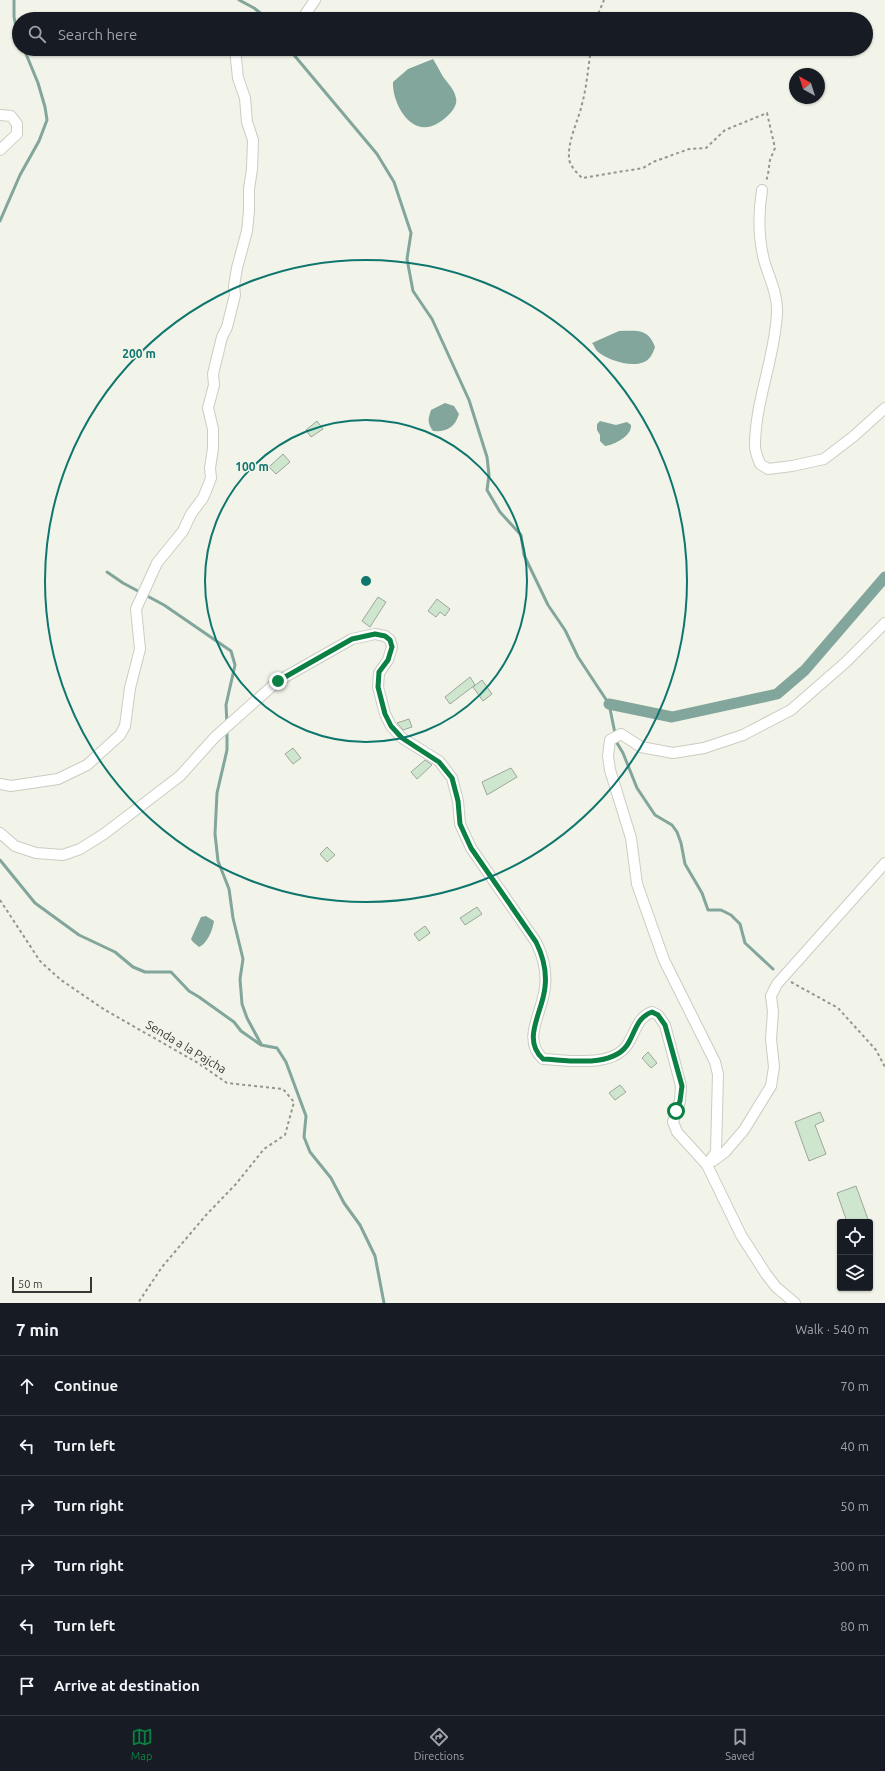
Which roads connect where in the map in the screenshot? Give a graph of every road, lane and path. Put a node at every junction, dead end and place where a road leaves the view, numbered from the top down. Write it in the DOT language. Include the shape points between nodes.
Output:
graph roads {
  1 [pos="315,0"];
  2 [pos="604,0"];
  3 [pos="307,12"];
  4 [pos="599,12"];
  5 [pos="236,56"];
  6 [pos="590,56"];
  7 [pos="0,115"];
  8 [pos="0,150"];
  9 [pos="762,190"];
  10 [pos="885,408"];
  11 [pos="885,623"];
  12 [pos="0,784"];
  13 [pos="0,833"];
  14 [pos="885,862"];
  15 [pos="0,900"];
  16 [pos="783,977"];
  17 [pos="885,1067"];
  18 [pos="707,1165"];
  19 [pos="138,1303"];
  20 [pos="795,1303"];
  1 -- 3 [label="street"];
  2 -- 4 [label="path"];
  5 -- 12 [label="street" via="238,78 245,98 246,122 253,140 250,211 237,268 235,295 213,374 214,385 208,408 213,429 211,478 183,531 157,563 136,609 140,649 130,688 125,726 120,735 87,765 58,779 11,786"];
  6 -- 9 [label="path" via="588,79 569,147 569,160 582,178 643,168 652,162 689,149 706,148 725,130 767,113 775,148"];
  7 -- 8 [label="street" via="11,116 17,124 17,134"];
  9 -- 10 [label="street" via="758,216 759,237 774,287 777,312 758,421 755,448 760,464 768,469 824,459"];
  11 -- 18 [label="street" via="846,662 791,710 743,735 704,748 673,753 641,747 621,734 610,740 610,770 631,838 637,884 664,960 715,1062 718,1074 716,1152"];
  13 -- 18 [label="street" via="15,846 36,853 63,855 80,849 104,834 180,776 215,737 278,681 352,639 375,634 385,636 390,640 392,647 388,660 379,672 378,687 385,714 391,726 402,738 439,762 452,778 460,824 471,848 542,954 545,987 534,1029 533,1044 536,1053 543,1059 598,1061 609,1058 628,1044 639,1020 645,1014 652,1012 658,1015 665,1025 682,1086 673,1122 677,1132"];
  14 -- 16 [label="street"];
  15 -- 19 [label="path, Senda a la Pajcha" via="40,961 61,980 105,1010 198,1063 227,1083 283,1089 294,1102 285,1135 264,1149 162,1267"];
  16 -- 17 [label="path" via="838,1008 876,1050"];
  16 -- 18 [label="street" via="771,996 774,1066 771,1086 744,1130 725,1152"];
  18 -- 20 [label="street" via="741,1235 776,1287"];
}
